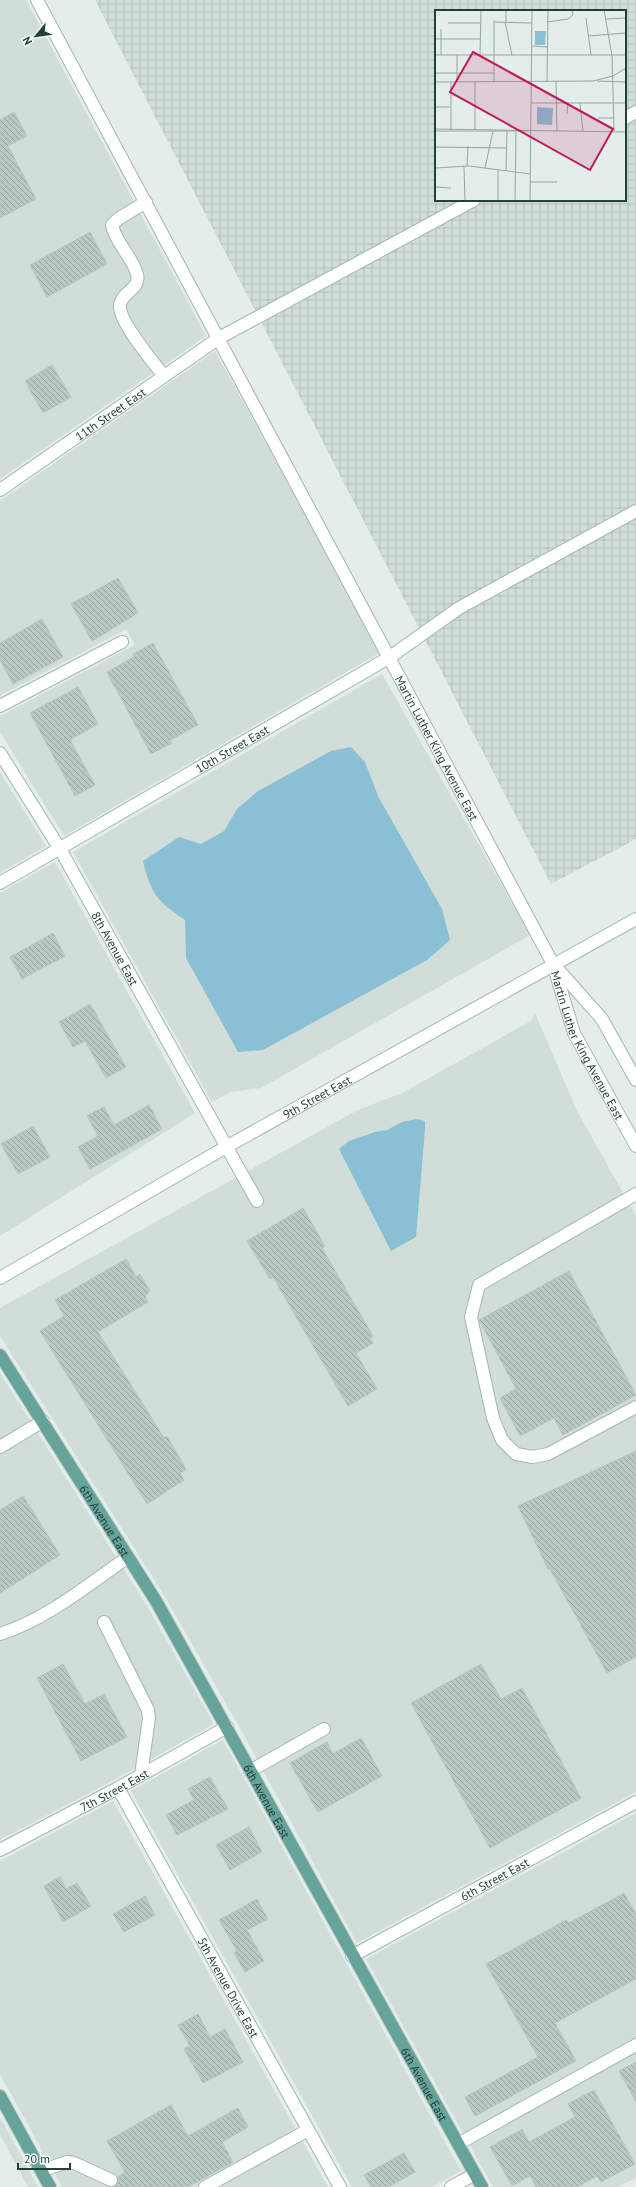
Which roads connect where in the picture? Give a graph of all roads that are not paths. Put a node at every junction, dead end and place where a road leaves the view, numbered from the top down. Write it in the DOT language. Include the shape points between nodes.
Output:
graph roads {
  1 [pos="37,0"];
  2 [pos="636,112"];
  3 [pos="626,117"];
  4 [pos="472,201"];
  5 [pos="146,202"];
  6 [pos="219,338"];
  7 [pos="164,376"];
  8 [pos="0,490"];
  9 [pos="636,510"];
  10 [pos="122,642"];
  11 [pos="390,657"];
  12 [pos="0,706"];
  13 [pos="0,753"];
  14 [pos="60,849"];
  15 [pos="0,883"];
  16 [pos="636,919"];
  17 [pos="553,964"];
  18 [pos="636,1080"];
  19 [pos="636,1146"];
  20 [pos="226,1147"];
  21 [pos="636,1194"];
  22 [pos="257,1201"];
  23 [pos="0,1278"];
  24 [pos="0,1355"];
  25 [pos="636,1407"];
  26 [pos="43,1421"];
  27 [pos="0,1447"];
  28 [pos="128,1557"];
  29 [pos="104,1622"];
  30 [pos="0,1634"];
  31 [pos="227,1727"];
  32 [pos="324,1729"];
  33 [pos="250,1771"];
  34 [pos="141,1775"];
  35 [pos="118,1788"];
  36 [pos="636,1802"];
  37 [pos="0,1850"];
  38 [pos="352,1956"];
  39 [pos="636,2045"];
  40 [pos="0,2096"];
  41 [pos="308,2130"];
  42 [pos="458,2144"];
  43 [pos="41,2171"];
  44 [pos="475,2174"];
  45 [pos="111,2180"];
  46 [pos="50,2187"];
  47 [pos="205,2187"];
  48 [pos="340,2187"];
  49 [pos="451,2187"];
  50 [pos="482,2187"];
  1 -- 5 [label="street, Martin Luther King Avenue East"];
  2 -- 3 [label="street"];
  4 -- 6 [label="street, 11th Street East"];
  5 -- 6 [label="street, Martin Luther King Avenue East"];
  5 -- 7 [label="street" via="112,225 114,234 137,273 138,282 120,304 121,313"];
  6 -- 7 [label="street, 11th Street East"];
  6 -- 11 [label="street, Martin Luther King Avenue East"];
  7 -- 8 [label="street, 11th Street East"];
  9 -- 11 [label="street, 10th Street East" via="459,608"];
  10 -- 12 [label="street"];
  11 -- 14 [label="street, 10th Street East"];
  11 -- 17 [label="street, Martin Luther King Avenue East"];
  13 -- 14 [label="street, 8th Avenue East"];
  14 -- 15 [label="street, 10th Street East"];
  14 -- 20 [label="street, 8th Avenue East"];
  16 -- 17 [label="street, 9th Street East"];
  17 -- 18 [label="street, Martin Luther King Avenue East" via="602,1019"];
  17 -- 19 [label="street, Martin Luther King Avenue East" via="574,1033"];
  17 -- 20 [label="street, 9th Street East"];
  20 -- 22 [label="street, 8th Avenue East"];
  20 -- 23 [label="street, 9th Street East"];
  21 -- 25 [label="street" via="479,1286 471,1317 492,1418 502,1440 516,1454 533,1457 548,1454"];
  24 -- 26 [label="main road, 6th Avenue East"];
  26 -- 27 [label="street"];
  26 -- 28 [label="main road, 6th Avenue East"];
  28 -- 30 [label="street" via="49,1611 18,1628"];
  28 -- 31 [label="main road, 6th Avenue East" via="156,1601"];
  29 -- 34 [label="street" via="148,1710"];
  31 -- 33 [label="main road, 6th Avenue East"];
  31 -- 34 [label="street, 7th Street East"];
  32 -- 33 [label="street"];
  33 -- 38 [label="main road, 6th Avenue East"];
  34 -- 35 [label="street, 7th Street East"];
  35 -- 37 [label="street, 7th Street East"];
  35 -- 41 [label="street, 5th Avenue Drive East"];
  36 -- 38 [label="street, 6th Street East"];
  38 -- 42 [label="main road, 6th Avenue East"];
  39 -- 42 [label="street"];
  40 -- 43 [label="main road"];
  41 -- 47 [label="street"];
  41 -- 48 [label="street, 5th Avenue Drive East"];
  42 -- 44 [label="main road, 6th Avenue East"];
  43 -- 45 [label="street" via="66,2162 74,2163"];
  43 -- 46 [label="main road"];
  44 -- 49 [label="street"];
  44 -- 50 [label="main road, 6th Avenue East"];
}
